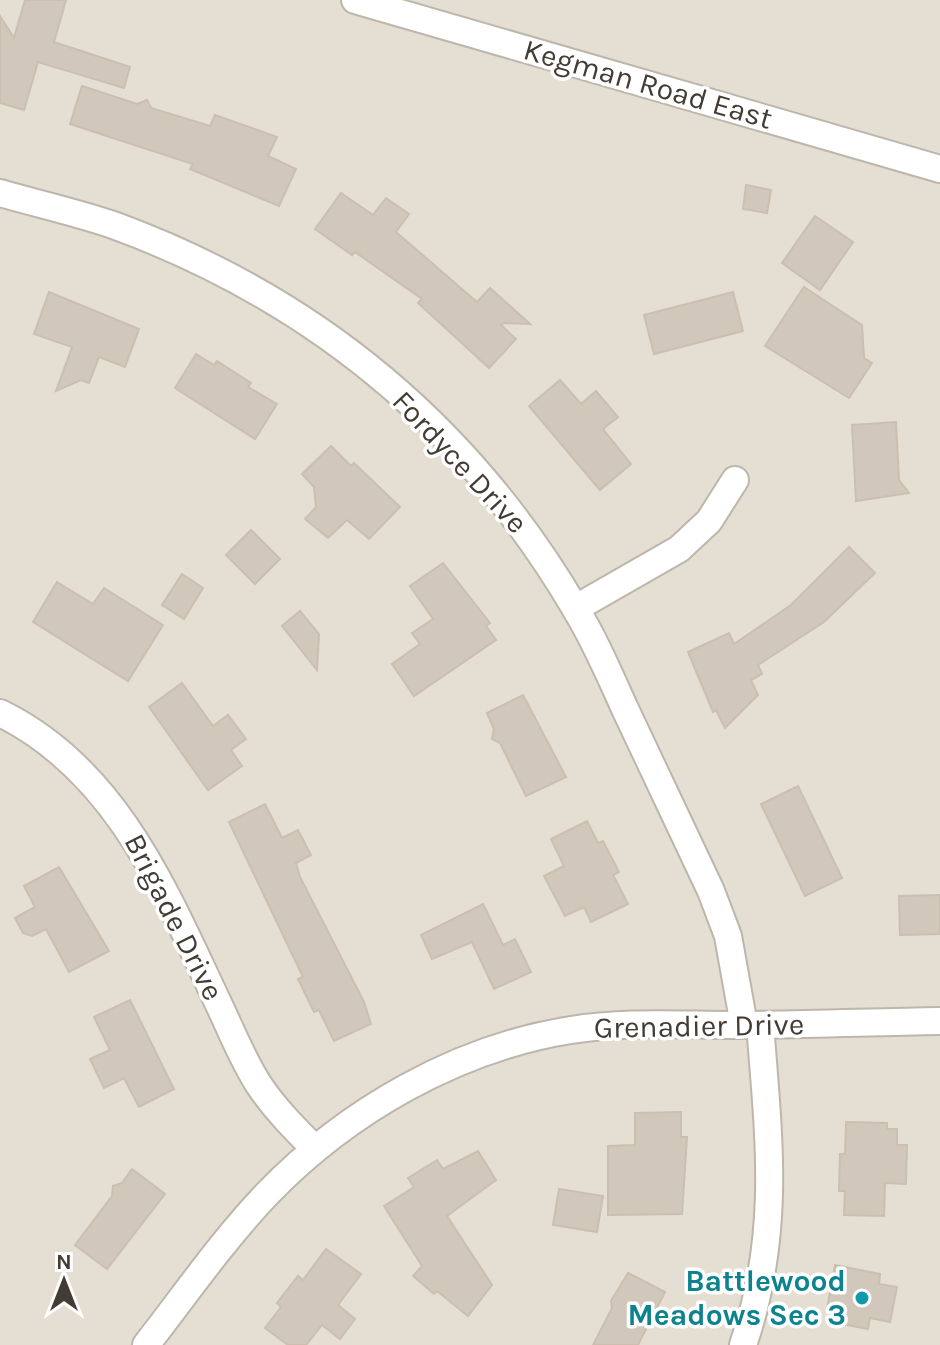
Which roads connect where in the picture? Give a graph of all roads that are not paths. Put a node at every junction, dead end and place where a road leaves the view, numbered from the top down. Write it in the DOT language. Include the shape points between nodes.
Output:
graph roads {
  1 [pos="355,0"];
  2 [pos="940,169"];
  3 [pos="0,193"];
  4 [pos="735,480"];
  5 [pos="576,608"];
  6 [pos="0,713"];
  7 [pos="940,1021"];
  8 [pos="752,1025"];
  9 [pos="315,1149"];
  10 [pos="146,1345"];
  11 [pos="743,1345"];
  1 -- 2 [label="street, Kegman Road East"];
  3 -- 5 [label="street, Fordyce Drive" via="115,226 204,264 347,347 435,426 502,501"];
  4 -- 5 [label="street" via="709,521 679,549"];
  5 -- 8 [label="street, Fordyce Drive" via="711,891"];
  6 -- 9 [label="street, Brigade Drive" via="66,759 131,831 249,1068 284,1119"];
  7 -- 8 [label="street, Grenadier Drive"];
  8 -- 9 [label="street, Grenadier Drive" via="646,1023 571,1030 514,1043 399,1092"];
  8 -- 11 [label="street, Fordyce Drive" via="771,1160 767,1249"];
  9 -- 10 [label="street, Grenadier Drive" via="266,1195"];
}
